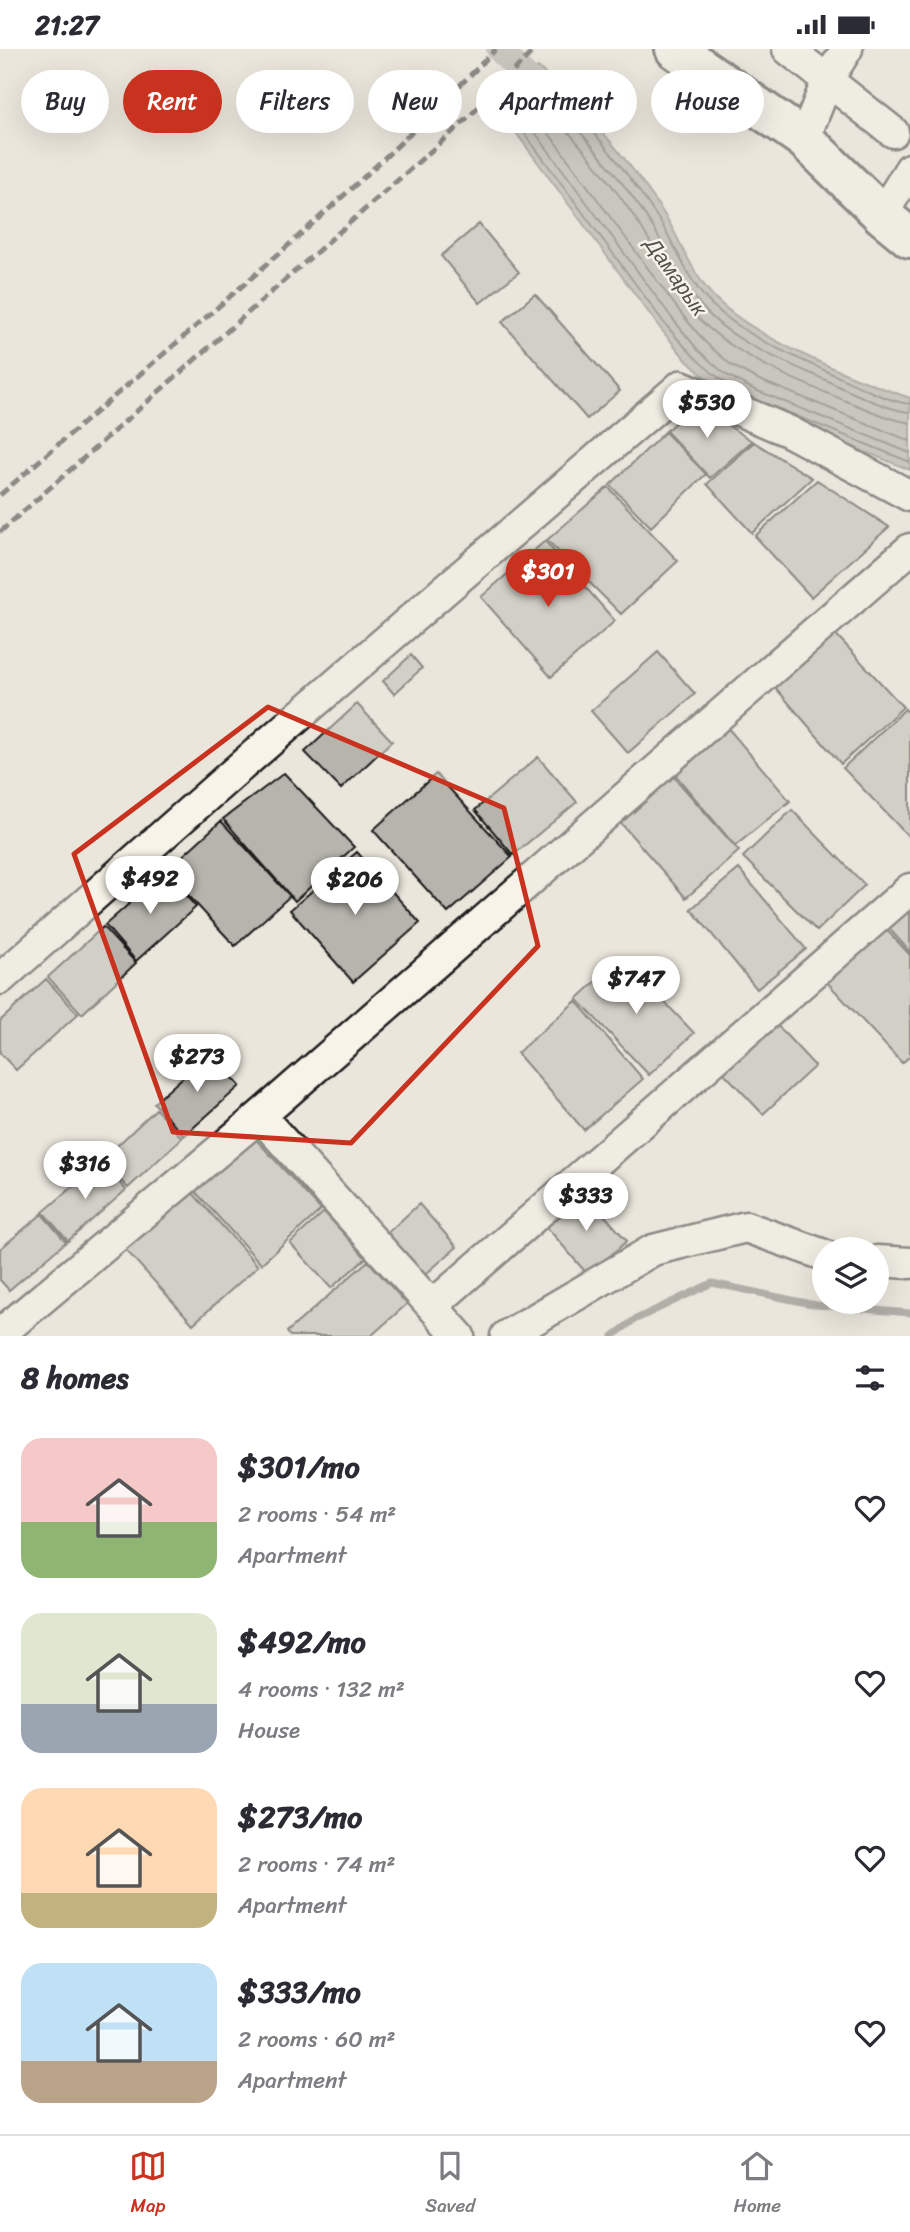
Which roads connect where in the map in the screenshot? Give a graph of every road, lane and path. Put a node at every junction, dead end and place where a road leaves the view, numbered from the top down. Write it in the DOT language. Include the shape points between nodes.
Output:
graph roads {
  1 [pos="675,49"];
  2 [pos="788,49"];
  3 [pos="847,49"];
  4 [pos="828,79"];
  5 [pos="893,132"];
  6 [pos="804,139"];
  7 [pos="910,169"];
  8 [pos="896,226"];
  9 [pos="910,496"];
  10 [pos="910,549"];
  11 [pos="910,889"];
  12 [pos="0,979"];
  13 [pos="260,1116"];
  14 [pos="812,1251"];
  15 [pos="432,1306"];
  16 [pos="0,1334"];
  17 [pos="459,1336"];
  18 [pos="506,1336"];
  1 -- 6 [label="main road"];
  2 -- 4 [label="street"];
  3 -- 4 [label="street"];
  4 -- 5 [label="street"];
  4 -- 6 [label="street"];
  6 -- 8 [label="main road"];
  7 -- 8 [label="street"];
  9 -- 12 [label="street" via="788,431 681,386"];
  10 -- 13 [label="street"];
  11 -- 15 [label="street"];
  13 -- 15 [label="street"];
  13 -- 16 [label="street"];
  14 -- 18 [label="street" via="746,1227 653,1250"];
  15 -- 17 [label="street"];
}
